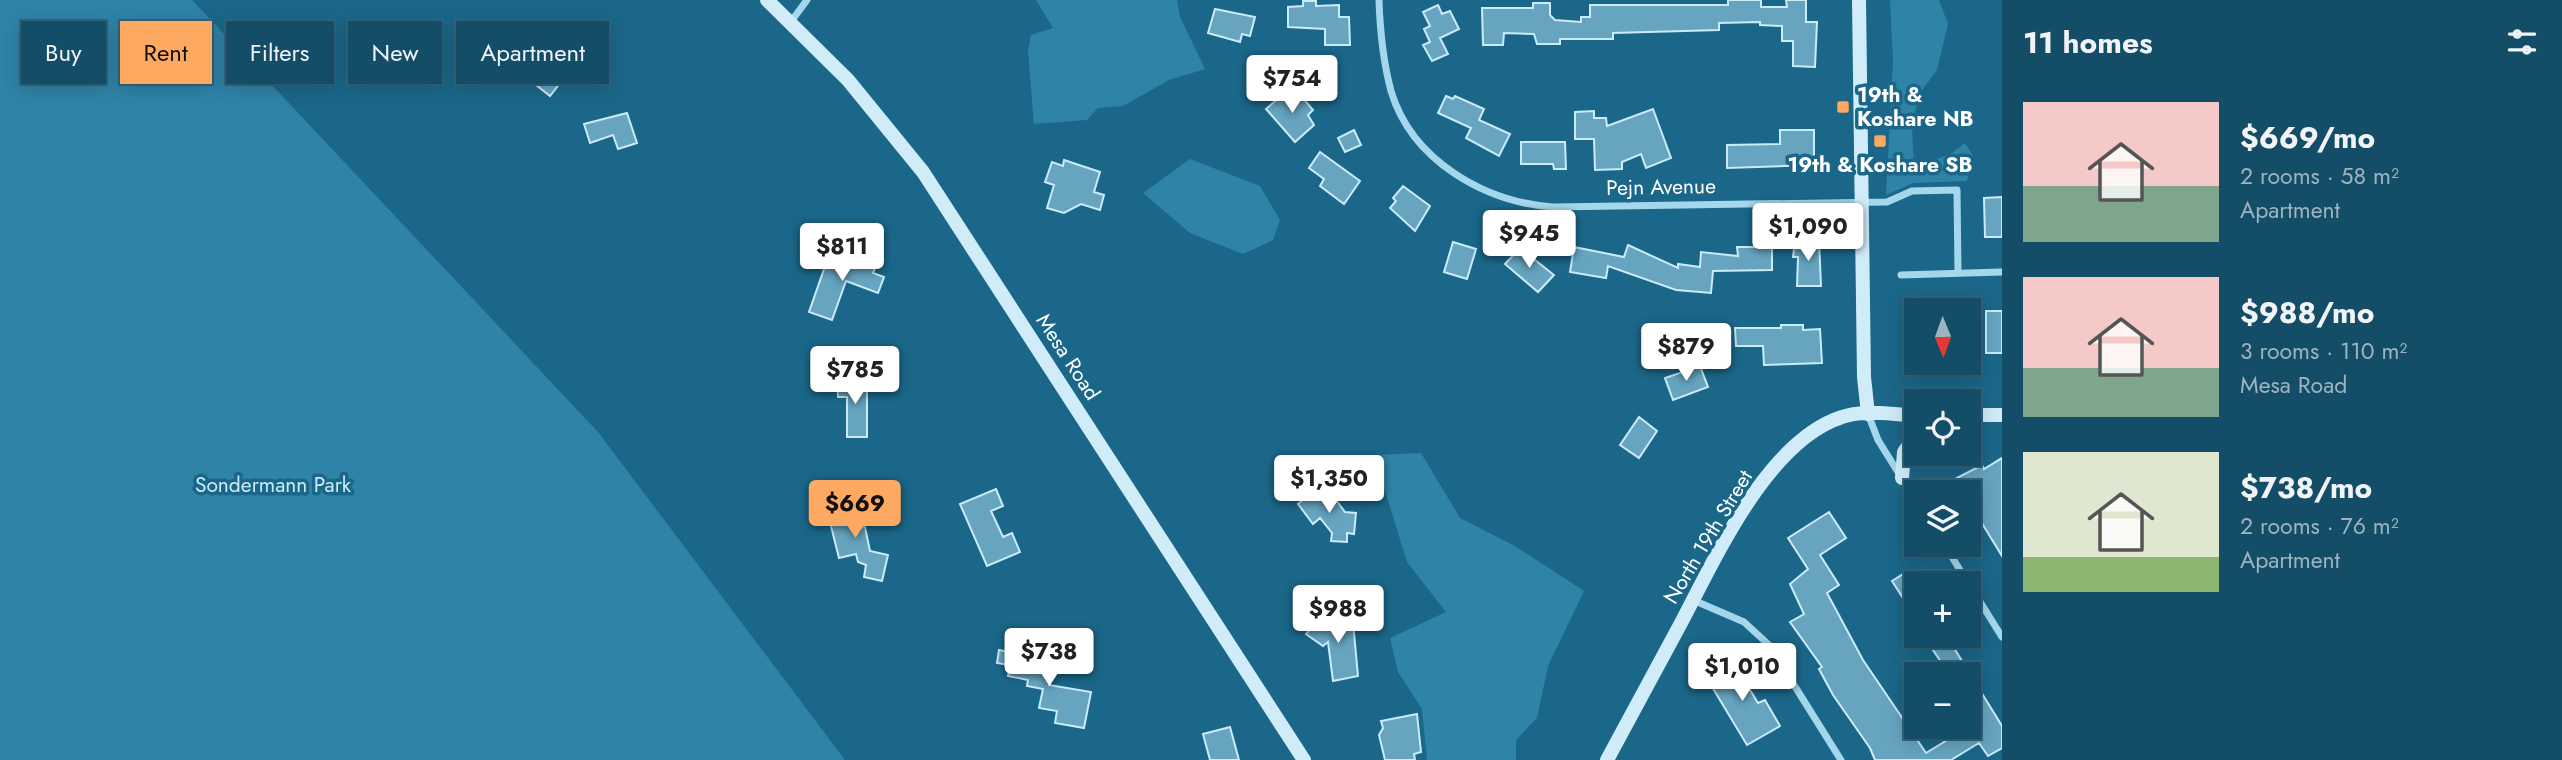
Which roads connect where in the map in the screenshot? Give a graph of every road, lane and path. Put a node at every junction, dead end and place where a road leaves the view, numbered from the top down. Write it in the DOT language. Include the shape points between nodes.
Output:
graph roads {
  1 [pos="767,0"];
  2 [pos="807,0"];
  3 [pos="1379,0"];
  4 [pos="1859,0"];
  5 [pos="790,23"];
  6 [pos="1863,201"];
  7 [pos="2002,272"];
  8 [pos="1958,273"];
  9 [pos="1901,275"];
  10 [pos="1868,414"];
  11 [pos="1904,415"];
  12 [pos="1981,415"];
  13 [pos="2002,415"];
  14 [pos="1904,452"];
  15 [pos="1902,478"];
  16 [pos="1904,481"];
  17 [pos="1693,600"];
  18 [pos="1981,604"];
  19 [pos="2002,637"];
  20 [pos="1304,760"];
  21 [pos="1607,760"];
  22 [pos="1841,760"];
  1 -- 5 [label="street, Mesa Road"];
  2 -- 5 [label="street"];
  3 -- 6 [label="street, Pejn Avenue" via="1386,70 1402,114 1431,155 1491,194 1553,207"];
  4 -- 6 [label="street"];
  5 -- 20 [label="street, Mesa Road" via="848,80 921,170"];
  6 -- 8 [label="street, Pejn Avenue" via="1887,202 1912,191 1957,190"];
  6 -- 10 [label="street"];
  7 -- 8 [label="street"];
  8 -- 9 [label="street"];
  10 -- 11 [label="street, North 19th Street"];
  10 -- 15 [label="street"];
  10 -- 17 [label="street, North 19th Street" via="1843,416 1823,425 1790,451 1740,517"];
  12 -- 13 [label="street"];
  14 -- 15 [label="street"];
  15 -- 16 [label="street"];
  17 -- 21 [label="street, North 19th Street"];
  17 -- 22 [label="street" via="1744,622 1769,645"];
  18 -- 19 [label="street"];
}
